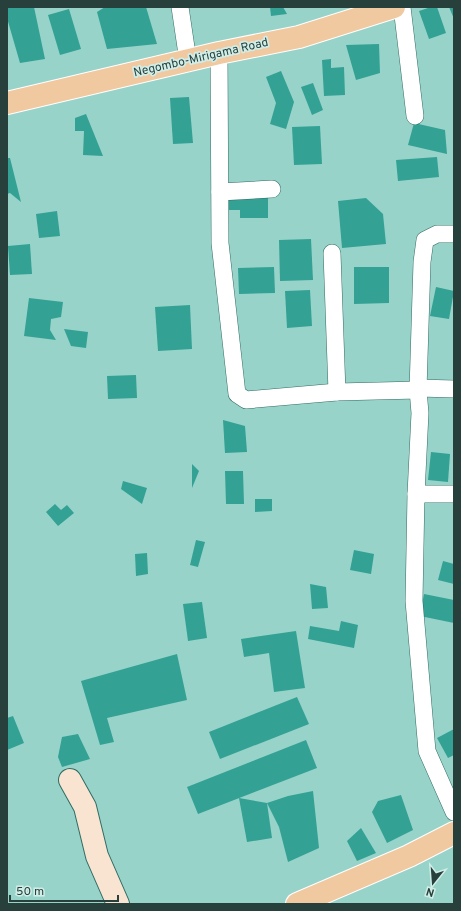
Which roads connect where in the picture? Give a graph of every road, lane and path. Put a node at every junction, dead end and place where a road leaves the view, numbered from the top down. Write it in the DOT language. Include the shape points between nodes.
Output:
graph roads {
  1 [pos="180,7"];
  2 [pos="394,7"];
  3 [pos="402,7"];
  4 [pos="370,11"];
  5 [pos="219,53"];
  6 [pos="188,61"];
  7 [pos="7,103"];
  8 [pos="415,116"];
  9 [pos="272,189"];
  10 [pos="220,192"];
  11 [pos="454,234"];
  12 [pos="332,253"];
  13 [pos="418,389"];
  14 [pos="454,389"];
  15 [pos="337,392"];
  16 [pos="416,494"];
  17 [pos="454,494"];
  18 [pos="70,780"];
  19 [pos="454,812"];
  20 [pos="454,833"];
  21 [pos="118,904"];
  22 [pos="297,904"];
  1 -- 6 [label="street"];
  2 -- 4 [label="main road, Negombo-Mirigama Road"];
  3 -- 8 [label="street"];
  4 -- 5 [label="main road, Negombo-Mirigama Road" via="299,36"];
  5 -- 6 [label="main road, Negombo-Mirigama Road"];
  5 -- 10 [label="street"];
  6 -- 7 [label="main road, Negombo-Mirigama Road"];
  9 -- 10 [label="street"];
  10 -- 15 [label="street" via="220,244 238,394 246,400"];
  11 -- 13 [label="street" via="436,234 425,240"];
  12 -- 15 [label="street"];
  13 -- 14 [label="street"];
  13 -- 15 [label="street"];
  13 -- 16 [label="street" via="420,414"];
  16 -- 17 [label="street"];
  16 -- 19 [label="street" via="414,601 427,751"];
  18 -- 21 [label="street" via="85,808 98,856"];
  20 -- 22 [label="main road" via="409,856"];
}
